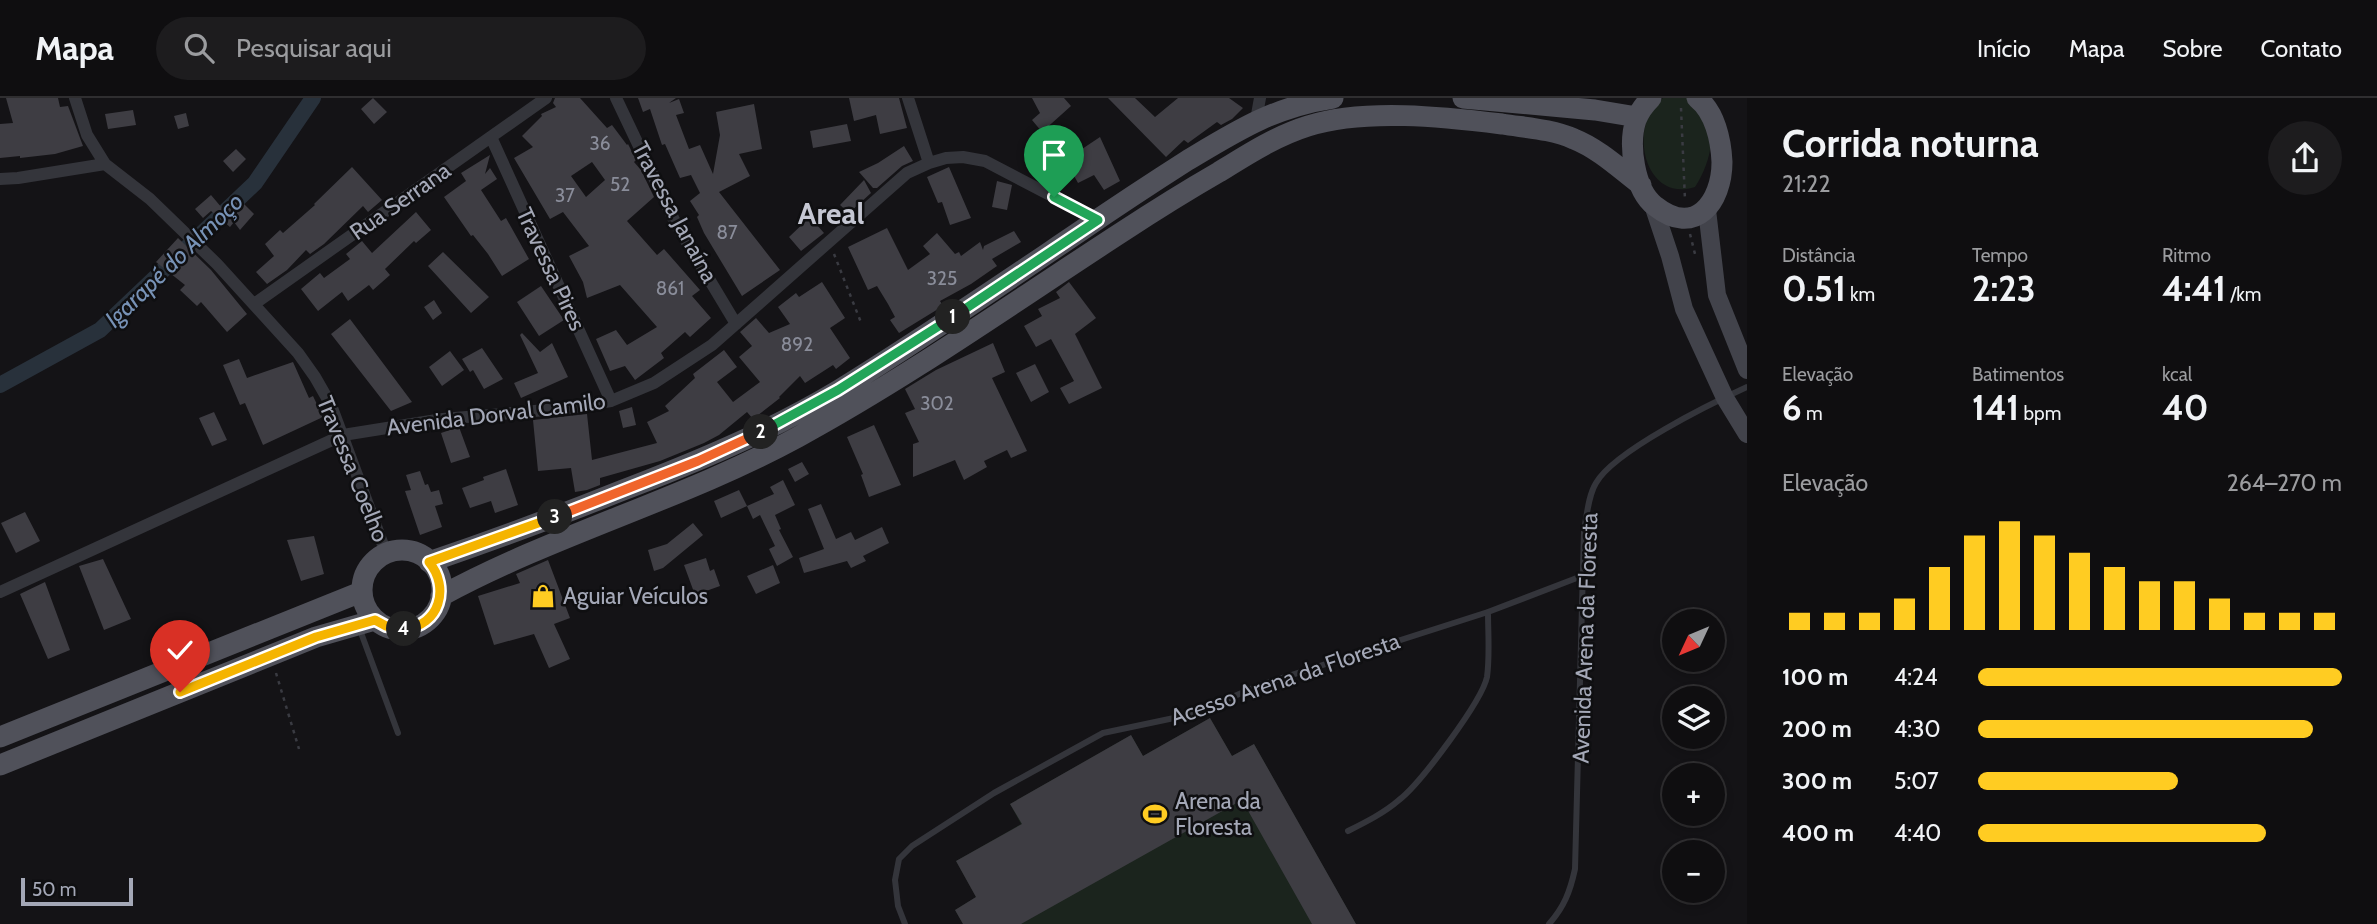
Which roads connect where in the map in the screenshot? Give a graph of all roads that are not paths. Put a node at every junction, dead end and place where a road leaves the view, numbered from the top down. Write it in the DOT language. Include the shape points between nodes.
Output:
graph roads {
  1 [pos="75,98"];
  2 [pos="546,98"];
  3 [pos="616,98"];
  4 [pos="908,98"];
  5 [pos="1260,98"];
  6 [pos="1333,98"];
  7 [pos="1464,98"];
  8 [pos="1307,100"];
  9 [pos="1702,100"];
  10 [pos="1647,103"];
  11 [pos="1256,120"];
  12 [pos="491,137"];
  13 [pos="929,163"];
  14 [pos="105,164"];
  15 [pos="0,179"];
  16 [pos="1641,185"];
  17 [pos="1653,205"];
  18 [pos="1707,210"];
  19 [pos="1098,220"];
  20 [pos="254,304"];
  21 [pos="736,324"];
  22 [pos="1747,370"];
  23 [pos="1747,387"];
  24 [pos="1725,398"];
  25 [pos="611,401"];
  26 [pos="1747,434"];
  27 [pos="343,435"];
  28 [pos="386,553"];
  29 [pos="429,562"];
  30 [pos="1582,576"];
  31 [pos="0,592"];
  32 [pos="361,592"];
  33 [pos="441,596"];
  34 [pos="1488,612"];
  35 [pos="367,622"];
  36 [pos="398,733"];
  37 [pos="0,737"];
  38 [pos="0,765"];
  39 [pos="1348,831"];
  40 [pos="905,924"];
  41 [pos="1549,924"];
  1 -- 14 [label="street, Travessa Coelho" via="86,135"];
  2 -- 12 [label="street, Rua Serrana"];
  3 -- 21 [label="street, Travessa Janaína" via="676,223"];
  4 -- 13 [label="street"];
  5 -- 11 [label="street"];
  6 -- 8 [label="main road"];
  7 -- 10 [label="main road" via="1595,110"];
  8 -- 11 [label="main road"];
  9 -- 18 [label="main road" via="1714,121 1722,164 1716,194"];
  10 -- 16 [label="main road" via="1631,138"];
  11 -- 19 [label="main road"];
  12 -- 20 [label="street, Rua Serrana"];
  12 -- 25 [label="street, Travessa Pires"];
  13 -- 19 [label="street, Avenida Dorval Camilo" via="963,157 985,162"];
  13 -- 21 [label="street, Avenida Dorval Camilo" via="908,173"];
  14 -- 15 [label="street"];
  14 -- 20 [label="street, Travessa Coelho" via="150,199"];
  16 -- 17 [label="main road"];
  16 -- 33 [label="main road" via="1590,147 1553,131 1457,119 1369,116 1307,126 1255,149 878,392 793,440 479,575"];
  17 -- 18 [label="main road" via="1682,219"];
  17 -- 24 [label="main road" via="1684,309"];
  18 -- 22 [label="main road" via="1717,295"];
  19 -- 29 [label="main road" via="838,390 772,427 686,466"];
  20 -- 27 [label="street, Travessa Coelho" via="315,377"];
  21 -- 25 [label="street, Avenida Dorval Camilo" via="677,369"];
  23 -- 24 [label="lane, Avenida Arena da Floresta"];
  24 -- 26 [label="main road"];
  24 -- 30 [label="lane, Avenida Arena da Floresta" via="1637,446 1595,483 1584,530"];
  25 -- 27 [label="street, Avenida Dorval Camilo"];
  27 -- 28 [label="street, Travessa Coelho"];
  27 -- 31 [label="street, Avenida Dorval Camilo"];
  28 -- 29 [label="main road" via="409,551"];
  28 -- 32 [label="main road" via="368,568"];
  29 -- 33 [label="main road" via="439,577"];
  30 -- 34 [label="lane, Acesso Arena da Floresta"];
  30 -- 41 [label="lane, Avenida Arena da Floresta" via="1575,869 1563,908"];
  32 -- 35 [label="main road"];
  32 -- 37 [label="main road"];
  33 -- 35 [label="main road" via="431,617 410,629"];
  34 -- 39 [label="lane" via="1486,678 1478,700 1402,799"];
  34 -- 40 [label="lane, Acesso Arena da Floresta" via="1260,685 1193,714 1103,733 994,793 912,846 899,859 895,880"];
  35 -- 36 [label="lane"];
  35 -- 38 [label="main road" via="316,637"];
}
